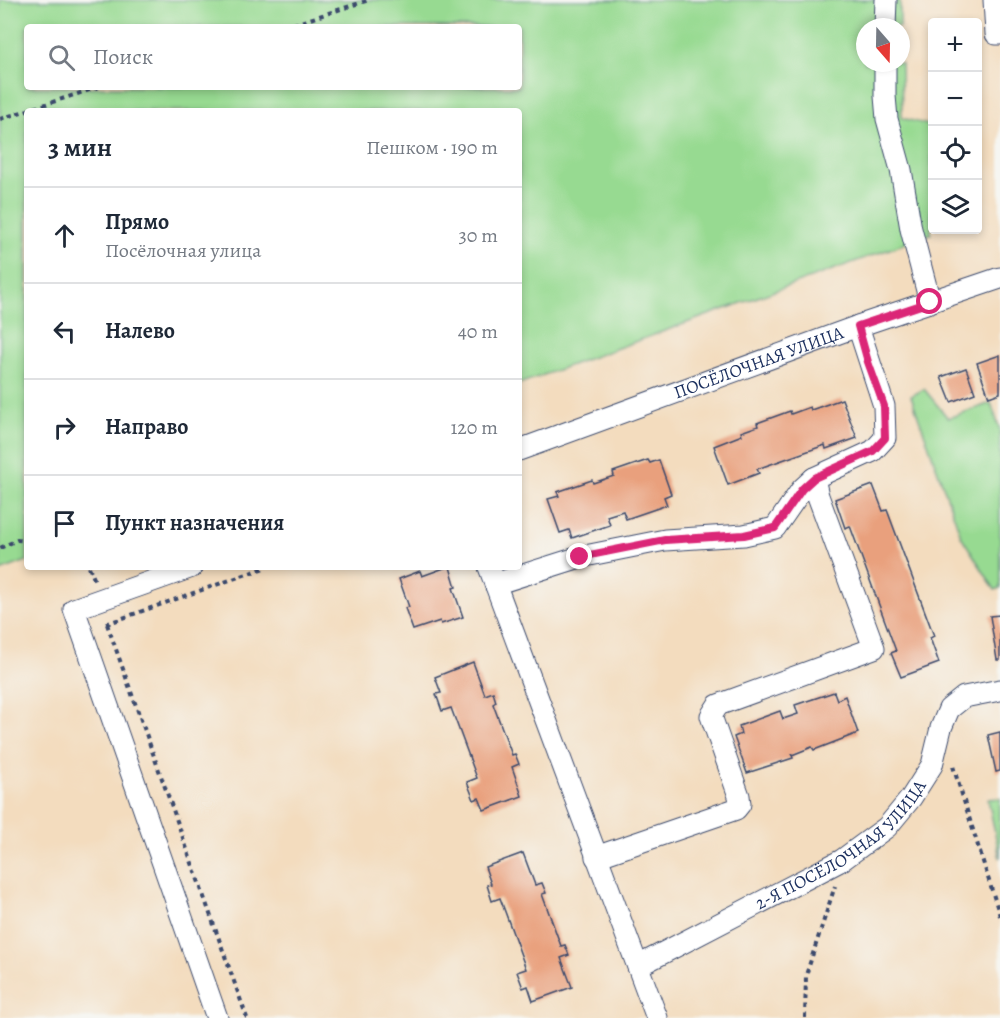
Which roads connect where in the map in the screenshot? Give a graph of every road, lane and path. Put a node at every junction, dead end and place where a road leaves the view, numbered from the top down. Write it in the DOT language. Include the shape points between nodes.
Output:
graph roads {
  1 [pos="369,0"];
  2 [pos="885,0"];
  3 [pos="994,0"];
  4 [pos="885,18"];
  5 [pos="294,24"];
  6 [pos="1000,34"];
  7 [pos="885,72"];
  8 [pos="90,90"];
  9 [pos="34,108"];
  10 [pos="24,111"];
  11 [pos="0,119"];
  12 [pos="1000,278"];
  13 [pos="930,302"];
  14 [pos="858,326"];
  15 [pos="522,449"];
  16 [pos="814,478"];
  17 [pos="24,541"];
  18 [pos="0,548"];
  19 [pos="184,570"];
  20 [pos="259,570"];
  21 [pos="520,570"];
  22 [pos="522,570"];
  23 [pos="492,576"];
  24 [pos="106,624"];
  25 [pos="82,632"];
  26 [pos="1000,690"];
  27 [pos="952,761"];
  28 [pos="596,856"];
  29 [pos="842,860"];
  30 [pos="1000,916"];
  31 [pos="639,966"];
  32 [pos="217,1018"];
  33 [pos="247,1018"];
  34 [pos="657,1018"];
  35 [pos="805,1018"];
  1 -- 5 [label="path"];
  2 -- 4 [label="street"];
  3 -- 6 [label="street" via="996,34"];
  7 -- 13 [label="street" via="887,119"];
  8 -- 9 [label="path"];
  10 -- 11 [label="path"];
  12 -- 13 [label="street, ПОСЁЛОЧНАЯ УЛИЦА"];
  13 -- 14 [label="street, ПОСЁЛОЧНАЯ УЛИЦА"];
  14 -- 15 [label="street, ПОСЁЛОЧНАЯ УЛИЦА"];
  14 -- 16 [label="street" via="884,406 885,438 873,451"];
  16 -- 22 [label="street" via="775,528 744,535 665,540"];
  16 -- 28 [label="street" via="874,648 718,705 711,716 739,796 736,809"];
  17 -- 18 [label="path"];
  19 -- 25 [label="street" via="74,609"];
  20 -- 24 [label="path"];
  21 -- 23 [label="street"];
  23 -- 28 [label="street"];
  24 -- 25 [label="path"];
  24 -- 33 [label="path"];
  25 -- 32 [label="street"];
  26 -- 29 [label="street, 2-Я ПОСЁЛОЧНАЯ УЛИЦА" via="964,697 949,709 932,765 911,798 887,827"];
  27 -- 30 [label="path"];
  28 -- 31 [label="street"];
  29 -- 31 [label="street, 2-Я ПОСЁЛОЧНАЯ УЛИЦА"];
  29 -- 35 [label="path" via="806,975"];
  31 -- 34 [label="street"];
}
